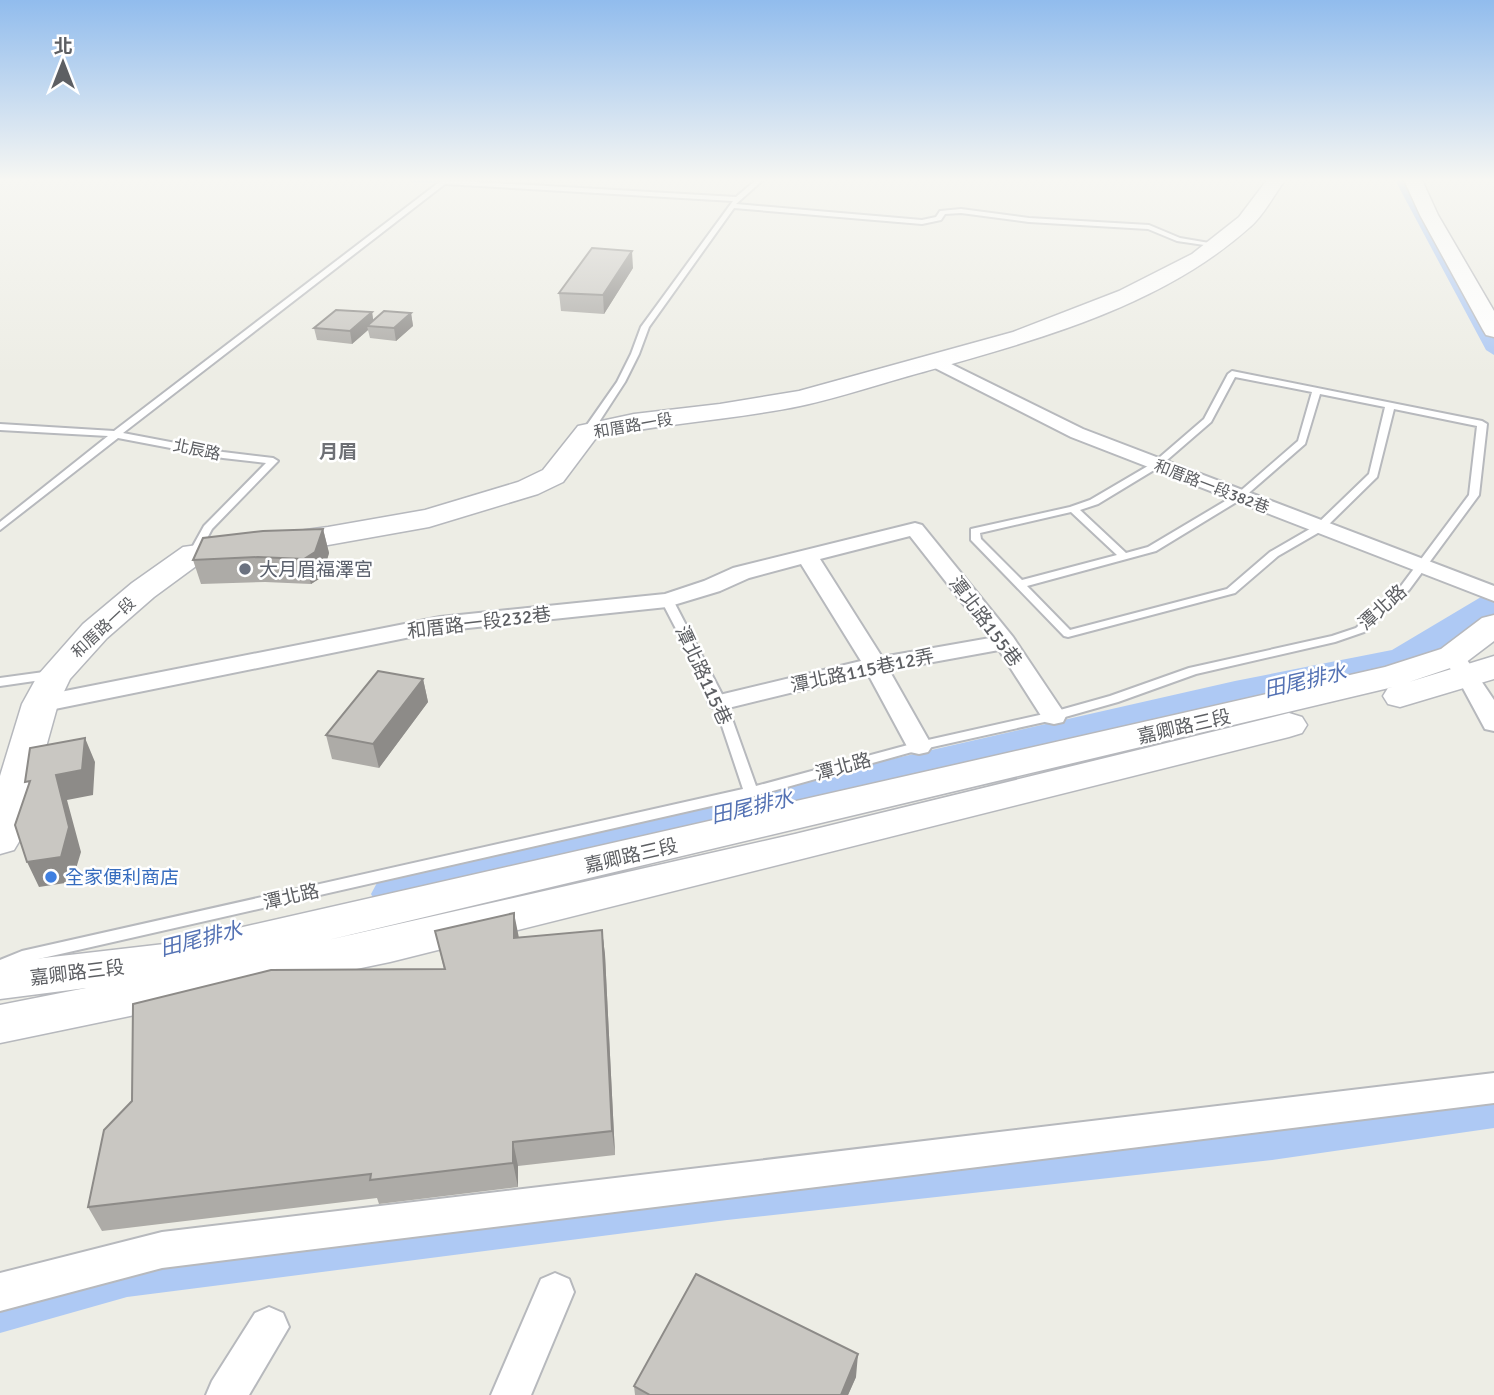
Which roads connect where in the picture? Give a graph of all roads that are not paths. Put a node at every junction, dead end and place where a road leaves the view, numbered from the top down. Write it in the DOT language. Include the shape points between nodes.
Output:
graph roads {
  1 [pos="364,245"];
  2 [pos="704,245"];
  3 [pos="1218,245"];
  4 [pos="1446,245"];
  5 [pos="1494,330"];
  6 [pos="937,362"];
  7 [pos="1316,392"];
  8 [pos="1390,406"];
  9 [pos="0,427"];
  10 [pos="587,432"];
  11 [pos="113,434"];
  12 [pos="1156,465"];
  13 [pos="1240,496"];
  14 [pos="1073,509"];
  15 [pos="0,527"];
  16 [pos="1318,528"];
  17 [pos="915,529"];
  18 [pos="194,553"];
  19 [pos="807,556"];
  20 [pos="1124,556"];
  21 [pos="1421,567"];
  22 [pos="1020,584"];
  23 [pos="1494,594"];
  24 [pos="667,600"];
  25 [pos="1494,625"];
  26 [pos="1006,642"];
  27 [pos="875,665"];
  28 [pos="1472,666"];
  29 [pos="54,675"];
  30 [pos="0,682"];
  31 [pos="720,702"];
  32 [pos="40,704"];
  33 [pos="1054,716"];
  34 [pos="1494,723"];
  35 [pos="919,746"];
  36 [pos="751,792"];
  37 [pos="0,840"];
  38 [pos="0,967"];
  39 [pos="0,981"];
  40 [pos="0,1024"];
  41 [pos="1494,1088"];
  42 [pos="0,1292"];
  43 [pos="555,1292"];
  44 [pos="269,1327"];
  45 [pos="226,1395"];
  46 [pos="511,1395"];
  1 -- 11 [label="lane"];
  2 -- 10 [label="lane" via="645,327"];
  3 -- 6 [label="street, 和厝路一段" via="1126,296 1021,337"];
  4 -- 5 [label="street"];
  6 -- 10 [label="street, 和厝路一段" via="801,398"];
  6 -- 12 [label="street, 和厝路一段382巷" via="1077,433"];
  7 -- 8 [label="lane"];
  7 -- 12 [label="lane" via="1232,374 1208,419"];
  7 -- 13 [label="lane" via="1302,442"];
  8 -- 16 [label="lane" via="1374,475"];
  8 -- 21 [label="lane, 潭北路" via="1482,424 1474,495"];
  9 -- 11 [label="lane, 北辰路"];
  10 -- 18 [label="street, 和厝路一段" via="553,476 528,488 429,518"];
  11 -- 15 [label="lane"];
  11 -- 18 [label="lane, 北辰路" via="273,461 208,528"];
  12 -- 13 [label="street, 和厝路一段382巷"];
  12 -- 14 [label="lane" via="1094,502"];
  13 -- 16 [label="street, 和厝路一段382巷"];
  13 -- 20 [label="lane" via="1152,549"];
  14 -- 20 [label="lane"];
  14 -- 22 [label="lane" via="975,531 976,540"];
  16 -- 21 [label="street, 和厝路一段382巷"];
  16 -- 22 [label="lane" via="1274,554 1231,591 1068,635"];
  17 -- 19 [label="street, 和厝路一段232巷"];
  17 -- 26 [label="street, 潭北路155巷"];
  18 -- 29 [label="street, 和厝路一段" via="95,631"];
  19 -- 24 [label="street, 和厝路一段232巷" via="741,573"];
  19 -- 27 [label="street"];
  20 -- 22 [label="lane"];
  21 -- 23 [label="street, 和厝路一段382巷"];
  21 -- 33 [label="lane, 潭北路" via="1360,630 1194,671"];
  24 -- 31 [label="lane, 潭北路115巷"];
  24 -- 32 [label="street, 和厝路一段232巷" via="440,624"];
  25 -- 28 [label="street, 嘉卿路三段"];
  26 -- 27 [label="street, 潭北路115巷12弄"];
  26 -- 33 [label="street, 潭北路155巷"];
  27 -- 31 [label="street, 潭北路115巷12弄"];
  27 -- 35 [label="street"];
  28 -- 34 [label="street"];
  28 -- 39 [label="street, 嘉卿路三段" via="1394,676 173,960"];
  28 -- 40 [label="street, 嘉卿路三段" via="1350,710 808,845 390,945"];
  29 -- 30 [label="lane"];
  29 -- 32 [label="street, 和厝路一段"];
  31 -- 36 [label="lane, 潭北路115巷"];
  32 -- 37 [label="street, 和厝路一段"];
  33 -- 35 [label="lane, 潭北路"];
  35 -- 36 [label="lane, 潭北路"];
  36 -- 38 [label="lane, 潭北路" via="23,957"];
  41 -- 42 [label="street" via="162,1250"];
  43 -- 46 [label="street"];
  44 -- 45 [label="street"];
}
